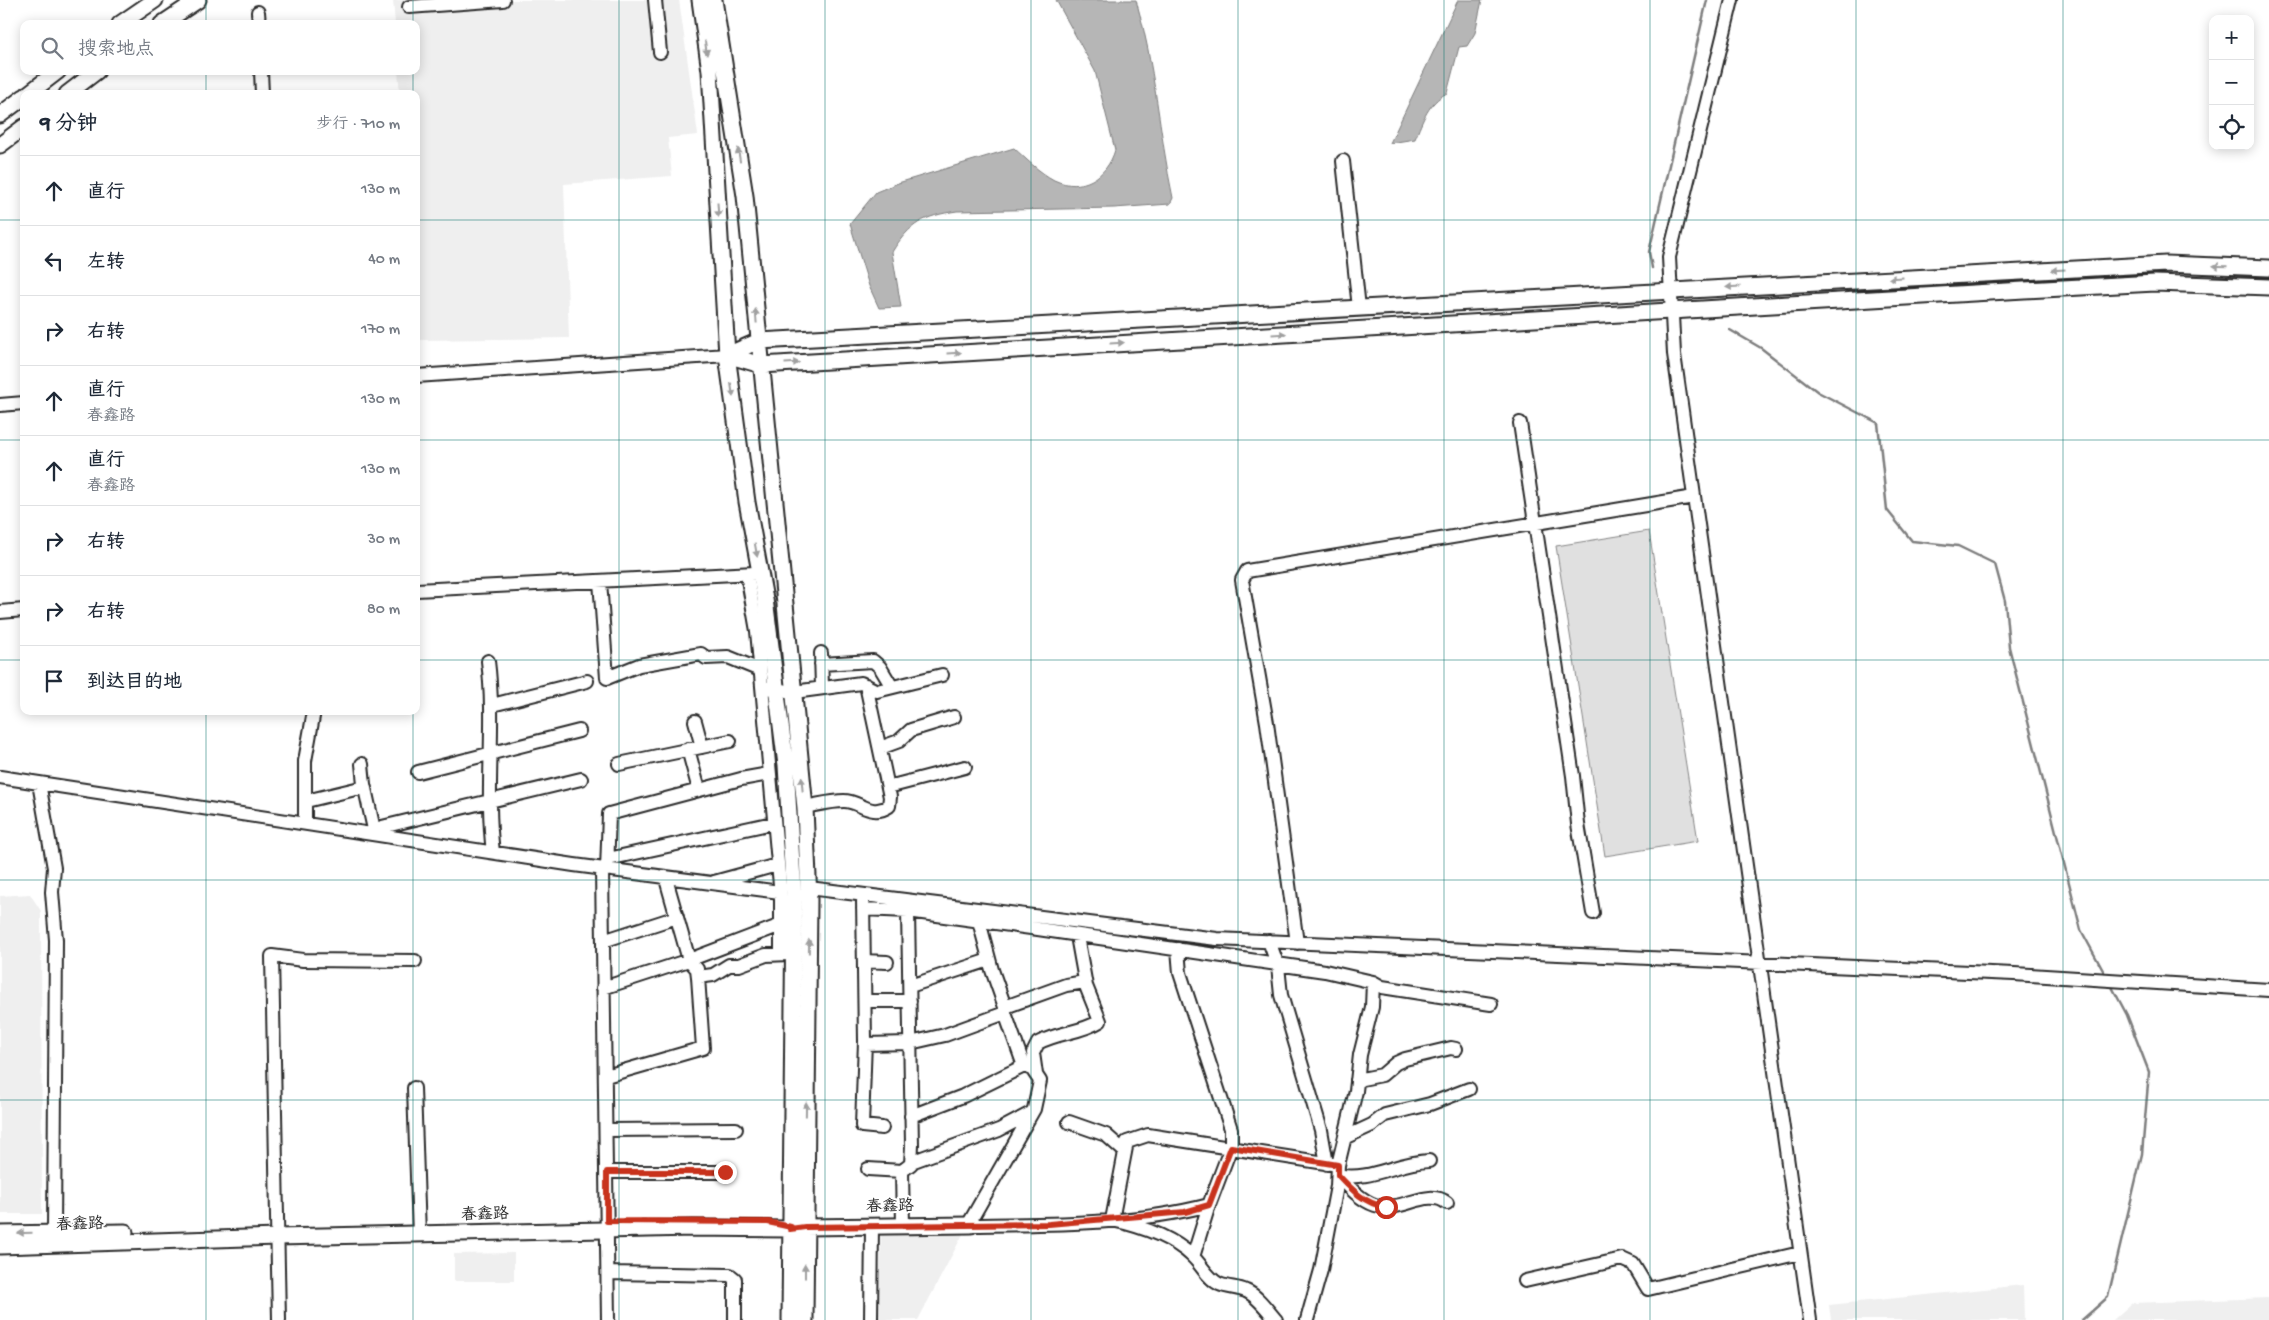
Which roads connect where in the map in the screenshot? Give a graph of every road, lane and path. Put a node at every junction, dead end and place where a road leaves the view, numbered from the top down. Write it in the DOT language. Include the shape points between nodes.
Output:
graph roads {
  1 [pos="155,0"];
  2 [pos="198,0"];
  3 [pos="503,0"];
  4 [pos="655,0"];
  5 [pos="700,0"];
  6 [pos="714,0"];
  7 [pos="1732,0"];
  8 [pos="456,2"];
  9 [pos="409,7"];
  10 [pos="126,20"];
  11 [pos="168,20"];
  12 [pos="660,52"];
  13 [pos="53,75"];
  14 [pos="92,75"];
  15 [pos="261,75"];
  16 [pos="33,90"];
  17 [pos="72,90"];
  18 [pos="262,90"];
  19 [pos="20,100"];
  20 [pos="0,115"];
  21 [pos="20,130"];
  22 [pos="0,145"];
  23 [pos="1343,161"];
  24 [pos="2269,268"];
  25 [pos="2269,287"];
  26 [pos="1671,291"];
  27 [pos="1359,308"];
  28 [pos="1672,310"];
  29 [pos="759,341"];
  30 [pos="727,355"];
  31 [pos="761,365"];
  32 [pos="420,376"];
  33 [pos="20,404"];
  34 [pos="0,405"];
  35 [pos="1520,423"];
  36 [pos="1694,497"];
  37 [pos="1536,524"];
  38 [pos="753,573"];
  39 [pos="600,581"];
  40 [pos="420,590"];
  41 [pos="20,610"];
  42 [pos="0,612"];
  43 [pos="488,661"];
  44 [pos="760,670"];
  45 [pos="942,675"];
  46 [pos="587,681"];
  47 [pos="866,685"];
  48 [pos="822,687"];
  49 [pos="892,687"];
  50 [pos="769,688"];
  51 [pos="794,692"];
  52 [pos="492,704"];
  53 [pos="313,715"];
  54 [pos="954,717"];
  55 [pos="695,721"];
  56 [pos="579,731"];
  57 [pos="730,741"];
  58 [pos="702,747"];
  59 [pos="880,748"];
  60 [pos="688,749"];
  61 [pos="491,752"];
  62 [pos="362,764"];
  63 [pos="619,764"];
  64 [pos="965,768"];
  65 [pos="418,772"];
  66 [pos="770,774"];
  67 [pos="0,777"];
  68 [pos="581,779"];
  69 [pos="39,783"];
  70 [pos="364,787"];
  71 [pos="888,787"];
  72 [pos="699,790"];
  73 [pos="306,801"];
  74 [pos="490,801"];
  75 [pos="804,807"];
  76 [pos="305,823"];
  77 [pos="774,823"];
  78 [pos="375,834"];
  79 [pos="493,852"];
  80 [pos="777,865"];
  81 [pos="606,866"];
  82 [pos="666,879"];
  83 [pos="708,884"];
  84 [pos="808,888"];
  85 [pos="780,892"];
  86 [pos="863,895"];
  87 [pos="863,909"];
  88 [pos="908,911"];
  89 [pos="1593,913"];
  90 [pos="677,917"];
  91 [pos="979,921"];
  92 [pos="781,925"];
  93 [pos="1077,936"];
  94 [pos="603,941"];
  95 [pos="1269,941"];
  96 [pos="1298,943"];
  97 [pos="1178,949"];
  98 [pos="787,954"];
  99 [pos="689,960"];
  100 [pos="989,960"];
  101 [pos="864,961"];
  102 [pos="416,962"];
  103 [pos="887,962"];
  104 [pos="1760,963"];
  105 [pos="1278,966"];
  106 [pos="698,977"];
  107 [pos="1086,982"];
  108 [pos="1372,982"];
  109 [pos="910,986"];
  110 [pos="603,988"];
  111 [pos="2269,990"];
  112 [pos="865,1001"];
  113 [pos="910,1001"];
  114 [pos="1491,1004"];
  115 [pos="1005,1010"];
  116 [pos="910,1043"];
  117 [pos="865,1044"];
  118 [pos="1456,1049"];
  119 [pos="1024,1066"];
  120 [pos="1036,1074"];
  121 [pos="606,1076"];
  122 [pos="1357,1080"];
  123 [pos="414,1088"];
  124 [pos="1468,1089"];
  125 [pos="1032,1113"];
  126 [pos="911,1116"];
  127 [pos="1069,1122"];
  128 [pos="882,1128"];
  129 [pos="736,1129"];
  130 [pos="606,1130"];
  131 [pos="1346,1136"];
  132 [pos="1231,1147"];
  133 [pos="1124,1151"];
  134 [pos="1429,1161"];
  135 [pos="907,1167"];
  136 [pos="1334,1168"];
  137 [pos="868,1170"];
  138 [pos="607,1172"];
  139 [pos="725,1172"];
  140 [pos="1447,1203"];
  141 [pos="1209,1205"];
  142 [pos="1112,1220"];
  143 [pos="607,1225"];
  144 [pos="970,1225"];
  145 [pos="872,1226"];
  146 [pos="903,1226"];
  147 [pos="795,1228"];
  148 [pos="419,1231"];
  149 [pos="54,1233"];
  150 [pos="277,1233"];
  151 [pos="0,1234"];
  152 [pos="0,1246"];
  153 [pos="1800,1253"];
  154 [pos="1193,1257"];
  155 [pos="608,1273"];
  156 [pos="1525,1281"];
  157 [pos="278,1320"];
  158 [pos="608,1320"];
  159 [pos="735,1320"];
  160 [pos="790,1320"];
  161 [pos="805,1320"];
  162 [pos="871,1320"];
  163 [pos="1276,1320"];
  164 [pos="1307,1320"];
  165 [pos="1810,1320"];
  1 -- 10 [label="main road"];
  2 -- 11 [label="main road"];
  3 -- 8 [label="street"];
  4 -- 12 [label="street"];
  5 -- 30 [label="main road, one-way" via="710,71"];
  29 -- 6 [label="main road, one-way" via="745,196"];
  7 -- 26 [label="street" via="1669,257"];
  8 -- 9 [label="street"];
  13 -- 16 [label="main road"];
  14 -- 17 [label="main road"];
  15 -- 18 [label="street"];
  19 -- 20 [label="main road"];
  21 -- 22 [label="main road"];
  23 -- 27 [label="street"];
  24 -- 26 [label="main road, one-way" via="2166,264"];
  25 -- 28 [label="main road" via="2155,284"];
  26 -- 27 [label="main road"];
  26 -- 28 [label="street"];
  27 -- 29 [label="main road"];
  31 -- 28 [label="main road, one-way"];
  28 -- 36 [label="street" via="1674,354"];
  29 -- 30 [label="main road"];
  29 -- 31 [label="main road"];
  30 -- 31 [label="main road"];
  30 -- 32 [label="street"];
  30 -- 38 [label="main road, one-way"];
  31 -- 51 [label="main road"];
  33 -- 34 [label="street"];
  35 -- 37 [label="street"];
  36 -- 37 [label="street"];
  36 -- 104 [label="street"];
  37 -- 89 [label="street"];
  37 -- 96 [label="street" via="1247,571 1242,580 1267,724"];
  38 -- 39 [label="street"];
  38 -- 44 [label="street"];
  38 -- 50 [label="main road"];
  39 -- 40 [label="street"];
  39 -- 44 [label="street" via="607,678 639,665 701,654 706,658 728,657"];
  41 -- 42 [label="street"];
  43 -- 52 [label="street"];
  44 -- 50 [label="street"];
  45 -- 49 [label="street"];
  46 -- 52 [label="street"];
  47 -- 48 [label="street"];
  47 -- 49 [label="street" via="877,691"];
  47 -- 59 [label="street"];
  48 -- 49 [label="street" via="821,658 873,661"];
  48 -- 51 [label="street"];
  50 -- 51 [label="street"];
  50 -- 66 [label="street"];
  50 -- 98 [label="main road" via="786,766 794,898"];
  75 -- 51 [label="main road, one-way"];
  52 -- 61 [label="street"];
  53 -- 73 [label="street" via="305,761"];
  54 -- 59 [label="street" via="911,730 899,741"];
  55 -- 58 [label="street"];
  56 -- 61 [label="street"];
  57 -- 58 [label="street"];
  58 -- 60 [label="street"];
  59 -- 71 [label="street"];
  60 -- 63 [label="street"];
  60 -- 72 [label="street"];
  61 -- 65 [label="street"];
  61 -- 74 [label="street"];
  62 -- 70 [label="street"];
  64 -- 71 [label="street"];
  66 -- 72 [label="street"];
  66 -- 77 [label="street"];
  67 -- 69 [label="street"];
  68 -- 74 [label="street"];
  69 -- 76 [label="street"];
  69 -- 149 [label="street" via="54,868"];
  70 -- 73 [label="street"];
  70 -- 78 [label="street"];
  71 -- 75 [label="street" via="890,803 884,810 867,810 842,801"];
  72 -- 81 [label="street" via="609,814"];
  73 -- 76 [label="street"];
  74 -- 78 [label="street" via="382,827"];
  74 -- 79 [label="street"];
  75 -- 84 [label="main road"];
  76 -- 78 [label="street"];
  77 -- 80 [label="street"];
  77 -- 81 [label="street"];
  78 -- 79 [label="street"];
  79 -- 81 [label="street" via="584,867"];
  80 -- 83 [label="street"];
  80 -- 85 [label="street"];
  81 -- 82 [label="street"];
  81 -- 94 [label="street"];
  82 -- 83 [label="street"];
  82 -- 90 [label="street"];
  83 -- 85 [label="street"];
  84 -- 86 [label="street"];
  147 -- 84 [label="main road, one-way"];
  85 -- 92 [label="street"];
  86 -- 87 [label="street"];
  86 -- 95 [label="street" via="1217,939"];
  87 -- 88 [label="street"];
  87 -- 101 [label="street"];
  88 -- 91 [label="street"];
  88 -- 109 [label="street"];
  90 -- 94 [label="street"];
  90 -- 99 [label="street"];
  91 -- 93 [label="street"];
  91 -- 100 [label="street"];
  92 -- 98 [label="street"];
  92 -- 99 [label="street"];
  93 -- 97 [label="street"];
  93 -- 107 [label="street"];
  94 -- 110 [label="street"];
  95 -- 96 [label="street"];
  95 -- 105 [label="street"];
  96 -- 104 [label="street"];
  97 -- 105 [label="street"];
  97 -- 132 [label="street" via="1180,973 1232,1129"];
  98 -- 106 [label="street" via="766,955 729,965 713,976"];
  98 -- 147 [label="main road"];
  99 -- 106 [label="street" via="697,969"];
  99 -- 110 [label="street"];
  100 -- 109 [label="street"];
  100 -- 115 [label="street"];
  101 -- 103 [label="street"];
  101 -- 112 [label="street"];
  102 -- 150 [label="street" via="303,960 272,956"];
  104 -- 111 [label="street"];
  104 -- 153 [label="street"];
  105 -- 108 [label="street" via="1325,971"];
  105 -- 136 [label="street" via="1281,995"];
  106 -- 121 [label="street" via="703,1048"];
  107 -- 115 [label="street" via="1066,986"];
  107 -- 120 [label="street" via="1100,1021 1085,1029 1072,1030 1038,1043 1033,1053"];
  108 -- 114 [label="street" via="1382,987"];
  108 -- 122 [label="street" via="1372,1006"];
  109 -- 113 [label="street"];
  110 -- 121 [label="street"];
  112 -- 113 [label="street"];
  112 -- 117 [label="street"];
  113 -- 116 [label="street"];
  115 -- 116 [label="street" via="945,1035"];
  115 -- 119 [label="street"];
  116 -- 117 [label="street"];
  116 -- 126 [label="street"];
  117 -- 128 [label="street" via="862,1126"];
  118 -- 122 [label="street" via="1405,1059 1382,1075"];
  119 -- 120 [label="street"];
  119 -- 126 [label="street" via="963,1096"];
  120 -- 125 [label="street" via="1040,1080"];
  121 -- 130 [label="street"];
  122 -- 131 [label="street"];
  123 -- 148 [label="street"];
  124 -- 131 [label="street" via="1430,1104 1385,1115 1372,1125"];
  125 -- 135 [label="street" via="999,1130"];
  125 -- 144 [label="street"];
  126 -- 135 [label="street"];
  127 -- 133 [label="street" via="1106,1135"];
  129 -- 130 [label="street"];
  130 -- 138 [label="street"];
  131 -- 136 [label="street"];
  132 -- 133 [label="street" via="1148,1135 1127,1142"];
  132 -- 136 [label="street"];
  132 -- 141 [label="street"];
  133 -- 142 [label="street"];
  134 -- 136 [label="street" via="1411,1161 1356,1178"];
  135 -- 137 [label="street"];
  135 -- 146 [label="street"];
  136 -- 140 [label="street" via="1356,1193 1375,1205 1394,1208 1430,1197 1441,1198"];
  136 -- 164 [label="street" via="1321,1270"];
  138 -- 139 [label="street"];
  138 -- 143 [label="street"];
  141 -- 142 [label="street" via="1185,1212"];
  141 -- 154 [label="street"];
  142 -- 144 [label="street"];
  142 -- 154 [label="street" via="1134,1225 1169,1240"];
  143 -- 147 [label="main road, 春鑫路" via="768,1222"];
  143 -- 148 [label="main road, 春鑫路"];
  143 -- 155 [label="street"];
  144 -- 146 [label="main road, 春鑫路"];
  145 -- 146 [label="main road, 春鑫路"];
  145 -- 147 [label="main road, 春鑫路"];
  145 -- 162 [label="street"];
  147 -- 160 [label="main road"];
  161 -- 147 [label="main road, one-way"];
  148 -- 150 [label="main road, 春鑫路"];
  149 -- 150 [label="main road, 春鑫路"];
  149 -- 151 [label="main road, 春鑫路, one-way"];
  150 -- 152 [label="main road, 春鑫路"];
  150 -- 157 [label="street"];
  153 -- 156 [label="street" via="1648,1289 1633,1264 1622,1259"];
  153 -- 165 [label="street"];
  154 -- 163 [label="street" via="1208,1276 1220,1284 1256,1297"];
  155 -- 158 [label="street"];
  155 -- 159 [label="street" via="730,1275 735,1279"];
}
